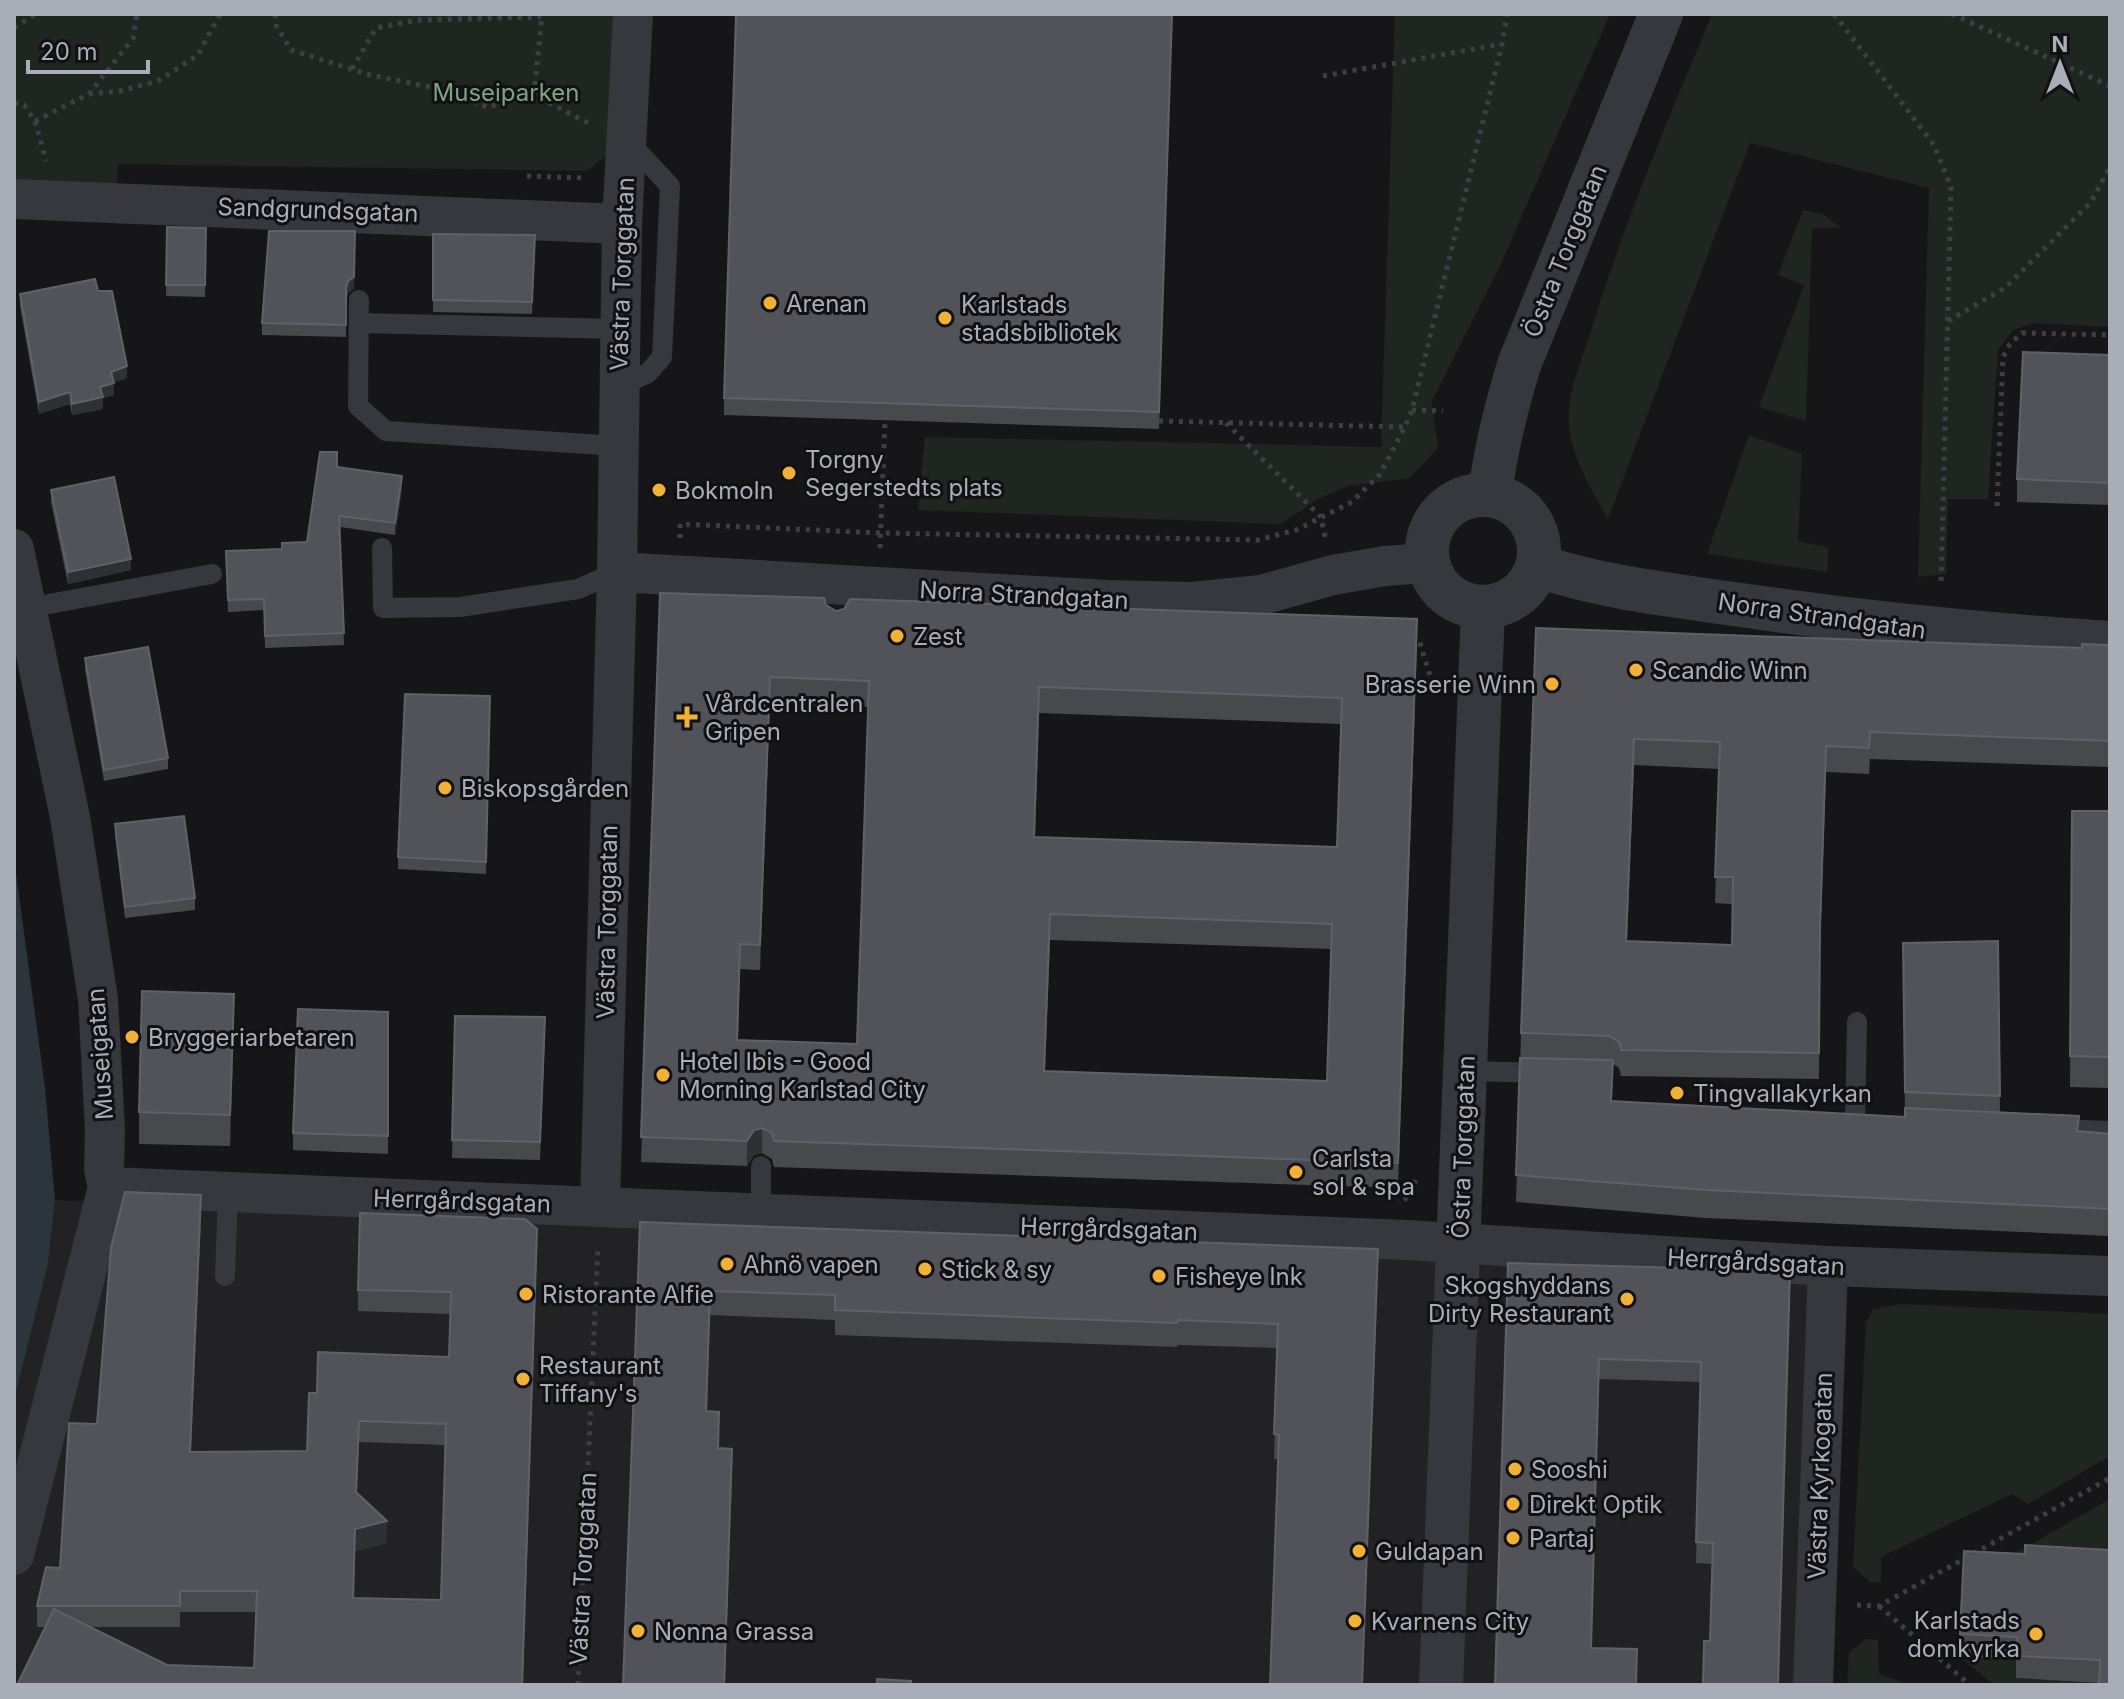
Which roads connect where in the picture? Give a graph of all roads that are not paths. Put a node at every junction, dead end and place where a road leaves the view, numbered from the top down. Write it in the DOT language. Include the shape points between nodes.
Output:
graph roads {
  1 [pos="633,14"];
  2 [pos="1661,14"];
  3 [pos="628,141"];
  4 [pos="14,199"];
  5 [pos="622,224"];
  6 [pos="359,300"];
  7 [pos="359,323"];
  8 [pos="620,329"];
  9 [pos="619,386"];
  10 [pos="618,446"];
  11 [pos="1490,495"];
  12 [pos="382,548"];
  13 [pos="14,549"];
  14 [pos="1427,563"];
  15 [pos="1538,566"];
  16 [pos="617,572"];
  17 [pos="212,574"];
  18 [pos="27,608"];
  19 [pos="1483,608"];
  20 [pos="2110,643"];
  21 [pos="1857,1022"];
  22 [pos="1465,1071"];
  23 [pos="1560,1074"];
  24 [pos="1855,1120"];
  25 [pos="2030,1128"];
  26 [pos="2110,1131"];
  27 [pos="761,1166"];
  28 [pos="108,1187"];
  29 [pos="228,1192"];
  30 [pos="600,1207"];
  31 [pos="761,1214"];
  32 [pos="1459,1244"];
  33 [pos="1828,1266"];
  34 [pos="225,1276"];
  35 [pos="2110,1276"];
  36 [pos="14,1555"];
  37 [pos="1441,1685"];
  38 [pos="1813,1685"];
  1 -- 3 [label="street, Västra Torggatan"];
  2 -- 11 [label="street, Östra Torggatan" via="1519,365 1503,416"];
  3 -- 5 [label="street, Västra Torggatan"];
  3 -- 9 [label="lane" via="670,186 662,357 648,373"];
  4 -- 5 [label="street, Sandgrundsgatan"];
  5 -- 8 [label="street, Västra Torggatan"];
  6 -- 7 [label="lane"];
  7 -- 8 [label="lane"];
  7 -- 10 [label="lane" via="358,406 386,431"];
  8 -- 9 [label="street, Västra Torggatan"];
  9 -- 10 [label="street, Västra Torggatan"];
  10 -- 16 [label="street, Västra Torggatan"];
  11 -- 14 [label="street" via="1467,497 1443,511 1428,535"];
  11 -- 15 [label="street" via="1510,501 1532,522 1540,551"];
  12 -- 16 [label="lane" via="383,608 460,607 578,589"];
  13 -- 18 [label="street, Museigatan"];
  14 -- 16 [label="street, Norra Strandgatan" via="1333,575 1261,595 1192,602 879,588 838,592"];
  14 -- 19 [label="street" via="1448,596"];
  15 -- 19 [label="street" via="1512,600"];
  15 -- 20 [label="street, Norra Strandgatan" via="1611,586 1844,620"];
  16 -- 30 [label="street, Västra Torggatan"];
  17 -- 18 [label="lane"];
  18 -- 28 [label="street, Museigatan" via="70,817 98,999"];
  19 -- 22 [label="street, Östra Torggatan"];
  21 -- 24 [label="lane"];
  22 -- 23 [label="lane"];
  22 -- 32 [label="street, Östra Torggatan"];
  25 -- 26 [label="lane"];
  27 -- 31 [label="lane"];
  28 -- 29 [label="street, Herrgårdsgatan"];
  28 -- 36 [label="street, Museigatan"];
  29 -- 30 [label="street, Herrgårdsgatan"];
  29 -- 34 [label="lane"];
  30 -- 31 [label="street, Herrgårdsgatan"];
  31 -- 32 [label="street, Herrgårdsgatan"];
  32 -- 33 [label="street, Herrgårdsgatan"];
  32 -- 37 [label="street, Östra Torggatan"];
  33 -- 35 [label="street, Herrgårdsgatan"];
  33 -- 38 [label="street, Västra Kyrkogatan"];
}
